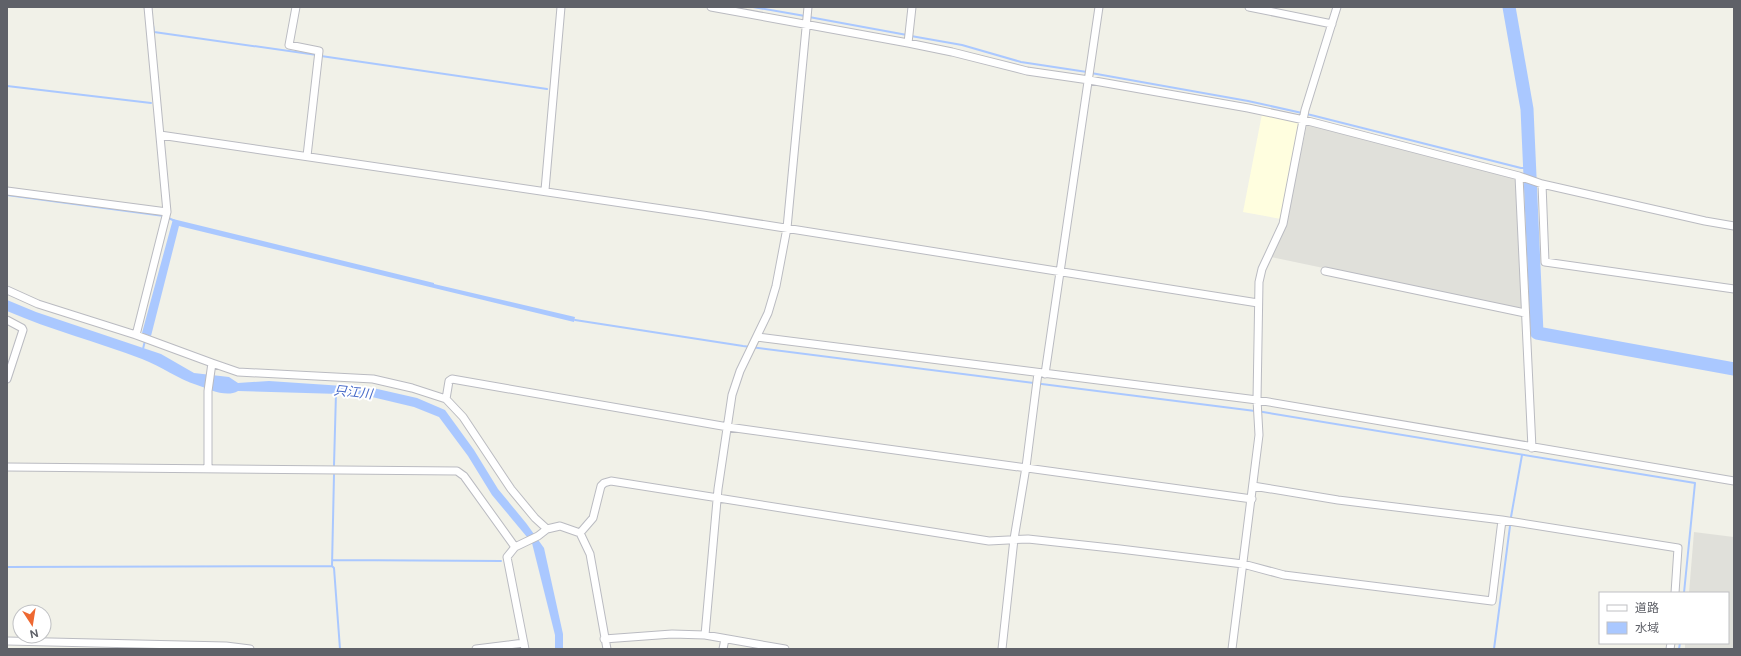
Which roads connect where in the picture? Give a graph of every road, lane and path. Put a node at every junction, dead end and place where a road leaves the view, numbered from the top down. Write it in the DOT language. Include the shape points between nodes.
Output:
graph roads {
  1 [pos="148,7"];
  2 [pos="296,7"];
  3 [pos="562,7"];
  4 [pos="711,7"];
  5 [pos="912,7"];
  6 [pos="1099,7"];
  7 [pos="1249,7"];
  8 [pos="1337,7"];
  9 [pos="808,10"];
  10 [pos="807,24"];
  11 [pos="1332,24"];
  12 [pos="908,43"];
  13 [pos="1089,80"];
  14 [pos="1304,120"];
  15 [pos="160,135"];
  16 [pos="307,156"];
  17 [pos="1519,176"];
  18 [pos="1542,184"];
  19 [pos="545,190"];
  20 [pos="7,191"];
  21 [pos="167,216"];
  22 [pos="1734,226"];
  23 [pos="787,228"];
  24 [pos="1326,271"];
  25 [pos="1060,272"];
  26 [pos="1734,289"];
  27 [pos="7,290"];
  28 [pos="1258,303"];
  29 [pos="1525,313"];
  30 [pos="7,320"];
  31 [pos="142,337"];
  32 [pos="756,339"];
  33 [pos="212,363"];
  34 [pos="1040,375"];
  35 [pos="7,378"];
  36 [pos="446,400"];
  37 [pos="1258,404"];
  38 [pos="728,426"];
  39 [pos="1532,448"];
  40 [pos="1026,466"];
  41 [pos="7,467"];
  42 [pos="208,469"];
  43 [pos="1734,481"];
  44 [pos="1253,486"];
  45 [pos="718,498"];
  46 [pos="1252,499"];
  47 [pos="1502,520"];
  48 [pos="547,529"];
  49 [pos="580,533"];
  50 [pos="1014,539"];
  51 [pos="515,547"];
  52 [pos="1243,564"];
  53 [pos="1675,592"];
  54 [pos="705,635"];
  55 [pos="604,639"];
  56 [pos="725,639"];
  57 [pos="7,641"];
  58 [pos="524,646"];
  59 [pos="250,649"];
  60 [pos="476,649"];
  61 [pos="607,649"];
  62 [pos="724,649"];
  63 [pos="785,649"];
  64 [pos="1002,649"];
  65 [pos="1232,649"];
  1 -- 15 [label="street"];
  2 -- 16 [label="street" via="289,45 319,51"];
  3 -- 19 [label="street"];
  4 -- 10 [label="street"];
  5 -- 12 [label="street"];
  6 -- 13 [label="street"];
  7 -- 11 [label="street"];
  8 -- 11 [label="street"];
  9 -- 10 [label="street"];
  10 -- 12 [label="street"];
  10 -- 23 [label="street"];
  11 -- 14 [label="street"];
  12 -- 13 [label="street" via="1026,71"];
  13 -- 14 [label="street"];
  13 -- 25 [label="street"];
  14 -- 17 [label="street"];
  14 -- 28 [label="street" via="1283,224 1262,269"];
  15 -- 16 [label="street"];
  15 -- 21 [label="street"];
  16 -- 19 [label="street"];
  17 -- 18 [label="street"];
  17 -- 29 [label="street"];
  18 -- 22 [label="street"];
  18 -- 26 [label="street" via="1545,262"];
  19 -- 23 [label="street"];
  20 -- 21 [label="street"];
  21 -- 31 [label="street"];
  23 -- 25 [label="street"];
  23 -- 32 [label="street" via="776,286 768,313"];
  24 -- 29 [label="street"];
  25 -- 28 [label="street"];
  25 -- 34 [label="street"];
  27 -- 31 [label="street" via="38,304"];
  28 -- 37 [label="street"];
  29 -- 39 [label="street"];
  30 -- 35 [label="street" via="23,330"];
  31 -- 33 [label="street"];
  32 -- 34 [label="street"];
  32 -- 38 [label="street" via="740,371 732,395"];
  33 -- 36 [label="street" via="238,372 373,380 412,388"];
  33 -- 42 [label="street" via="208,391"];
  34 -- 37 [label="street"];
  34 -- 40 [label="street"];
  36 -- 38 [label="street" via="449,381 452,379"];
  36 -- 48 [label="street" via="463,417 511,489"];
  37 -- 39 [label="street"];
  37 -- 44 [label="street" via="1259,435"];
  38 -- 40 [label="street"];
  38 -- 45 [label="street"];
  39 -- 43 [label="street"];
  40 -- 46 [label="street"];
  40 -- 50 [label="street"];
  41 -- 42 [label="street"];
  42 -- 51 [label="street" via="457,472 464,476"];
  44 -- 46 [label="street"];
  44 -- 47 [label="street" via="1338,500"];
  45 -- 49 [label="street" via="607,481 601,486 593,518"];
  45 -- 50 [label="street" via="989,541"];
  45 -- 54 [label="street"];
  46 -- 52 [label="street"];
  47 -- 52 [label="street" via="1492,601 1284,575"];
  47 -- 53 [label="street" via="1678,548"];
  48 -- 49 [label="street" via="560,526"];
  48 -- 51 [label="street"];
  49 -- 55 [label="street" via="590,554"];
  50 -- 52 [label="street"];
  50 -- 64 [label="street"];
  51 -- 58 [label="street" via="506,557"];
  52 -- 65 [label="street"];
  54 -- 55 [label="street" via="672,634"];
  54 -- 56 [label="street"];
  55 -- 61 [label="street"];
  56 -- 62 [label="street"];
  56 -- 63 [label="street"];
  57 -- 59 [label="street" via="226,646"];
  58 -- 60 [label="street"];
}
